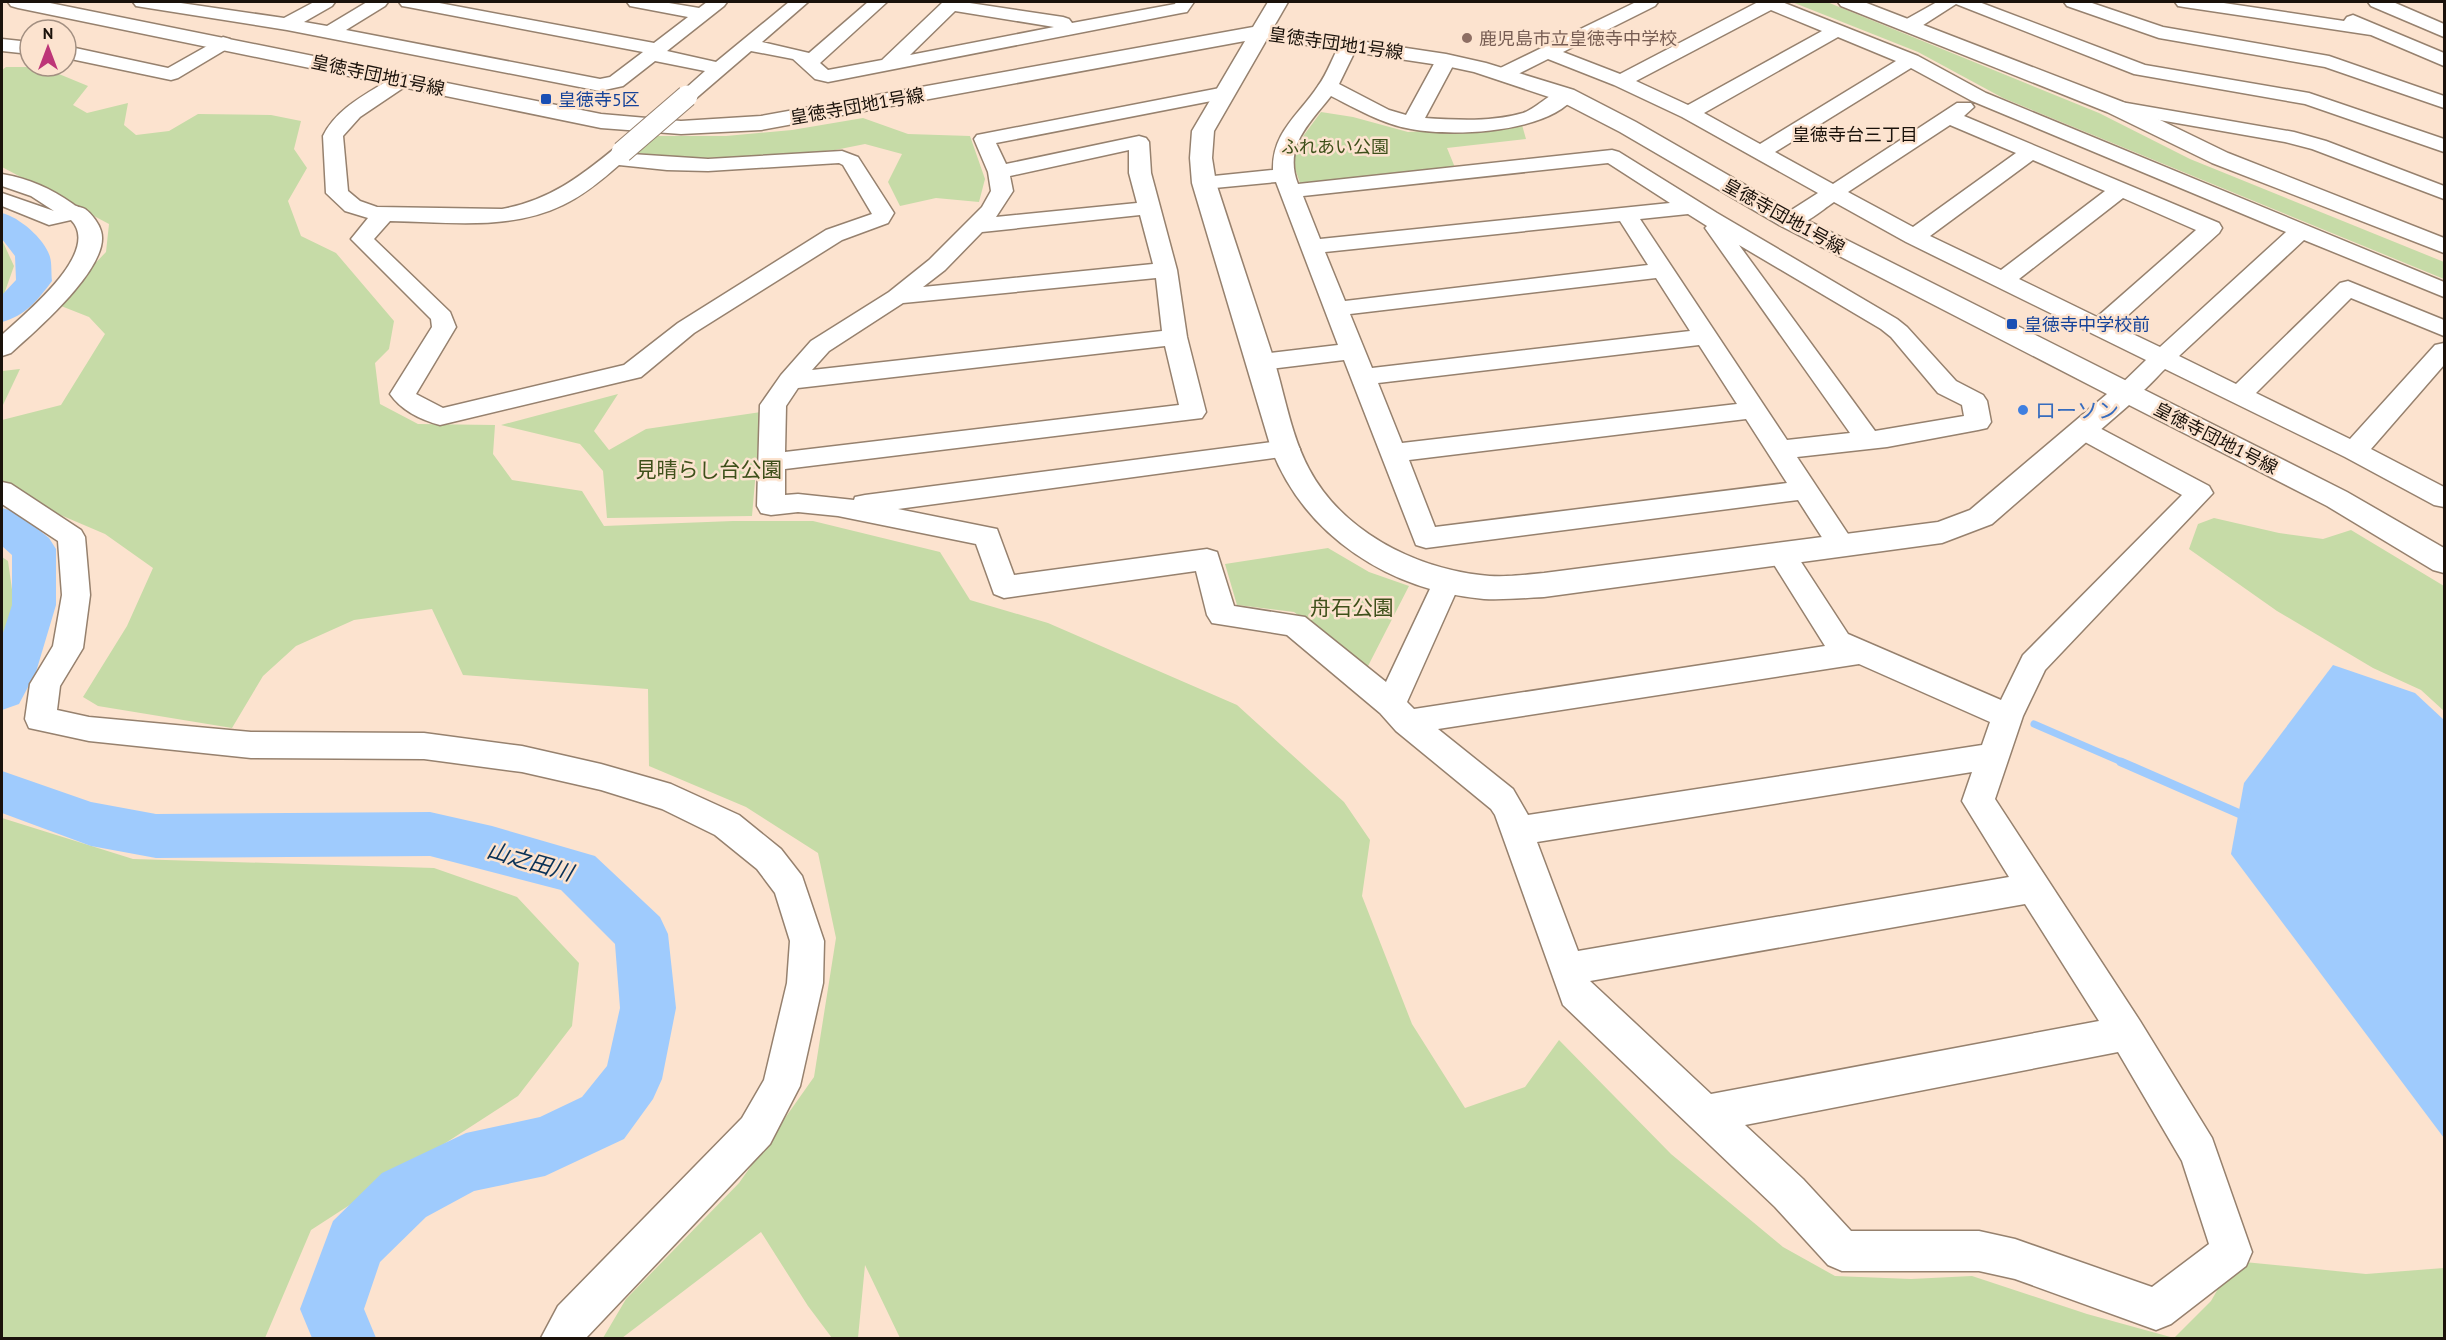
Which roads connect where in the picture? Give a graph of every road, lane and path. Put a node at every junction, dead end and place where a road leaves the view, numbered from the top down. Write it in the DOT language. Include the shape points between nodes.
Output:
graph roads {
  1 [pos="18,2"];
  2 [pos="142,2"];
  3 [pos="326,2"];
  4 [pos="379,2"];
  5 [pos="408,2"];
  6 [pos="636,2"];
  7 [pos="718,2"];
  8 [pos="799,2"];
  9 [pos="878,2"];
  10 [pos="1185,2"];
  11 [pos="1278,2"];
  12 [pos="1649,2"];
  13 [pos="1768,2"];
  14 [pos="1848,2"];
  15 [pos="1949,2"];
  16 [pos="1964,2"];
  17 [pos="2073,2"];
  18 [pos="2184,2"];
  19 [pos="2378,2"];
  20 [pos="952,3"];
  21 [pos="2323,5"];
  22 [pos="2235,6"];
  23 [pos="702,14"];
  24 [pos="287,24"];
  25 [pos="1910,25"];
  26 [pos="1084,27"];
  27 [pos="1837,30"];
  28 [pos="2370,30"];
  29 [pos="2445,31"];
  30 [pos="330,32"];
  31 [pos="1261,32"];
  32 [pos="223,43"];
  33 [pos="2,45"];
  34 [pos="747,45"];
  35 [pos="1349,45"];
  36 [pos="18,47"];
  37 [pos="654,52"];
  38 [pos="1547,52"];
  39 [pos="78,55"];
  40 [pos="1446,60"];
  41 [pos="1911,60"];
  42 [pos="2445,60"];
  43 [pos="809,63"];
  44 [pos="889,64"];
  45 [pos="720,68"];
  46 [pos="1503,74"];
  47 [pos="402,80"];
  48 [pos="1621,81"];
  49 [pos="1328,86"];
  50 [pos="1225,93"];
  51 [pos="1566,96"];
  52 [pos="1980,97"];
  53 [pos="2445,102"];
  54 [pos="2115,107"];
  55 [pos="1689,113"];
  56 [pos="1949,117"];
  57 [pos="1412,123"];
  58 [pos="2445,146"];
  59 [pos="2031,152"];
  60 [pos="1759,153"];
  61 [pos="618,155"];
  62 [pos="999,172"];
  63 [pos="2,180"];
  64 [pos="1204,183"];
  65 [pos="1288,183"];
  66 [pos="2120,190"];
  67 [pos="2445,193"];
  68 [pos="1832,194"];
  69 [pos="2,199"];
  70 [pos="1150,208"];
  71 [pos="1700,213"];
  72 [pos="70,214"];
  73 [pos="384,214"];
  74 [pos="1626,214"];
  75 [pos="1790,221"];
  76 [pos="975,226"];
  77 [pos="2300,231"];
  78 [pos="1914,237"];
  79 [pos="2445,246"];
  80 [pos="1312,247"];
  81 [pos="1166,270"];
  82 [pos="1663,270"];
  83 [pos="2002,280"];
  84 [pos="2445,290"];
  85 [pos="897,297"];
  86 [pos="1336,309"];
  87 [pos="2099,328"];
  88 [pos="2445,329"];
  89 [pos="1175,337"];
  90 [pos="1706,337"];
  91 [pos="2,348"];
  92 [pos="2445,350"];
  93 [pos="1352,351"];
  94 [pos="2162,359"];
  95 [pos="1261,362"];
  96 [pos="1362,377"];
  97 [pos="790,381"];
  98 [pos="2125,393"];
  99 [pos="2239,395"];
  100 [pos="1754,410"];
  101 [pos="2083,430"];
  102 [pos="1868,440"];
  103 [pos="1287,449"];
  104 [pos="1779,450"];
  105 [pos="2354,451"];
  106 [pos="1393,453"];
  107 [pos="772,462"];
  108 [pos="1805,490"];
  109 [pos="2,491"];
  110 [pos="2445,498"];
  111 [pos="838,507"];
  112 [pos="1842,546"];
  113 [pos="1782,555"];
  114 [pos="2445,562"];
  115 [pos="1447,581"];
  116 [pos="1862,652"];
  117 [pos="1399,713"];
  118 [pos="2008,716"];
  119 [pos="1992,756"];
  120 [pos="1517,831"];
  121 [pos="2033,888"];
  122 [pos="1568,969"];
  123 [pos="2127,1033"];
  124 [pos="1706,1114"];
  125 [pos="562,1338"];
  1 -- 32 [label="street, 皇徳寺団地1号線"];
  2 -- 24 [label="street"];
  3 -- 24 [label="street"];
  4 -- 30 [label="street"];
  5 -- 37 [label="street"];
  6 -- 23 [label="street"];
  7 -- 23 [label="street"];
  8 -- 34 [label="street"];
  9 -- 43 [label="street"];
  10 -- 26 [label="street" via="1181,8"];
  11 -- 31 [label="street"];
  12 -- 38 [label="street"];
  13 -- 27 [label="street"];
  13 -- 48 [label="street"];
  14 -- 25 [label="street"];
  15 -- 25 [label="street"];
  16 -- 58 [label="street" via="2141,70 2309,99"];
  17 -- 53 [label="street" via="2159,32 2329,62"];
  18 -- 22 [label="street"];
  19 -- 29 [label="street"];
  20 -- 26 [label="street"];
  20 -- 44 [label="street"];
  21 -- 28 [label="street"];
  22 -- 28 [label="street"];
  23 -- 37 [label="street"];
  24 -- 30 [label="street"];
  25 -- 54 [label="street"];
  26 -- 44 [label="street"];
  27 -- 41 [label="street"];
  27 -- 55 [label="street"];
  28 -- 42 [label="street"];
  30 -- 37 [label="street" via="600,86 616,81"];
  31 -- 35 [label="street, 皇徳寺団地1号線"];
  31 -- 47 [label="street, 皇徳寺団地1号線" via="822,113 712,127 626,125"];
  31 -- 50 [label="street"];
  32 -- 39 [label="street" via="171,74"];
  32 -- 47 [label="street, 皇徳寺団地1号線"];
  33 -- 36 [label="street"];
  34 -- 43 [label="street" via="799,55"];
  34 -- 45 [label="street"];
  35 -- 40 [label="street, 皇徳寺団地1号線"];
  35 -- 49 [label="street"];
  37 -- 45 [label="street"];
  38 -- 46 [label="street"];
  38 -- 48 [label="street"];
  40 -- 46 [label="street, 皇徳寺団地1号線"];
  40 -- 57 [label="street"];
  41 -- 52 [label="street"];
  41 -- 60 [label="street"];
  43 -- 44 [label="street" via="828,76"];
  45 -- 61 [label="street, bridge"];
  46 -- 51 [label="street, 皇徳寺団地1号線"];
  47 -- 73 [label="street" via="346,119 333,136 337,193 354,208"];
  48 -- 55 [label="street"];
  49 -- 57 [label="street" via="1382,114"];
  49 -- 65 [label="street" via="1290,130 1284,147"];
  50 -- 62 [label="street" via="984,140"];
  50 -- 64 [label="street" via="1203,131"];
  51 -- 57 [label="street" via="1532,117 1521,119"];
  51 -- 75 [label="street, 皇徳寺団地1号線" via="1628,127"];
  52 -- 56 [label="street"];
  52 -- 77 [label="street"];
  54 -- 67 [label="street" via="2287,136"];
  54 -- 79 [label="street" via="2220,158"];
  55 -- 60 [label="street"];
  56 -- 59 [label="street"];
  56 -- 68 [label="street"];
  59 -- 66 [label="street"];
  59 -- 78 [label="street"];
  60 -- 68 [label="street"];
  61 -- 73 [label="street" via="574,192 540,209 502,216"];
  61 -- 73 [label="street" via="667,164 708,165 842,157 851,161 884,213 880,218 845,229 686,328 632,371 440,417 403,394 444,327 441,317 362,239"];
  62 -- 70 [label="street" via="1139,142 1140,173"];
  62 -- 76 [label="street" via="1002,191"];
  63 -- 72 [label="street" via="41,191"];
  64 -- 65 [label="street"];
  64 -- 95 [label="street"];
  65 -- 71 [label="street" via="1612,156"];
  65 -- 80 [label="street"];
  66 -- 83 [label="street"];
  66 -- 87 [label="street" via="2211,228"];
  68 -- 75 [label="street"];
  68 -- 78 [label="street"];
  69 -- 72 [label="street" via="49,218"];
  70 -- 76 [label="street"];
  70 -- 81 [label="street"];
  71 -- 74 [label="street"];
  71 -- 102 [label="street"];
  71 -- 102 [label="street" via="1889,324 1947,387 1974,401 1978,422"];
  72 -- 91 [label="street" via="76,213 88,224 91,240 86,257 55,297"];
  74 -- 80 [label="street"];
  74 -- 82 [label="street"];
  75 -- 98 [label="street, 皇徳寺団地1号線"];
  76 -- 85 [label="street" via="937,265"];
  77 -- 84 [label="street"];
  77 -- 94 [label="street"];
  78 -- 83 [label="street"];
  80 -- 86 [label="street"];
  81 -- 85 [label="street"];
  81 -- 89 [label="street"];
  82 -- 86 [label="street"];
  82 -- 90 [label="street"];
  83 -- 87 [label="street"];
  85 -- 97 [label="street" via="820,346"];
  86 -- 93 [label="street"];
  87 -- 94 [label="street"];
  88 -- 99 [label="street" via="2348,288"];
  89 -- 97 [label="street"];
  89 -- 107 [label="street" via="1193,412"];
  90 -- 96 [label="street"];
  90 -- 100 [label="street"];
  92 -- 105 [label="street"];
  93 -- 95 [label="street"];
  93 -- 96 [label="street"];
  94 -- 98 [label="street"];
  94 -- 99 [label="street"];
  95 -- 103 [label="street"];
  96 -- 106 [label="street"];
  97 -- 107 [label="street" via="773,405"];
  98 -- 101 [label="street"];
  98 -- 114 [label="street, 皇徳寺団地1号線" via="2337,499"];
  99 -- 105 [label="street"];
  100 -- 104 [label="street"];
  100 -- 106 [label="street"];
  101 -- 112 [label="street" via="1982,517 1942,532"];
  101 -- 118 [label="street" via="2200,493 2034,663"];
  102 -- 104 [label="street"];
  103 -- 111 [label="street"];
  103 -- 115 [label="street" via="1297,473 1327,518 1349,537 1403,567"];
  104 -- 108 [label="street"];
  105 -- 110 [label="street"];
  106 -- 108 [label="street" via="1426,538"];
  107 -- 111 [label="street" via="771,506 798,502"];
  108 -- 112 [label="street"];
  109 -- 125 [label="street" via="71,537 76,595 68,648 45,684 40,719 88,729 250,745 424,746 567,769 671,798 727,825 769,859 790,887 807,941 805,983 781,1086 756,1131 573,1321"];
  111 -- 117 [label="street" via="987,536 1004,587 1207,559 1222,615 1295,625"];
  112 -- 113 [label="street"];
  113 -- 115 [label="street" via="1545,585 1483,587"];
  113 -- 116 [label="street" via="1838,642"];
  115 -- 117 [label="street"];
  116 -- 117 [label="street"];
  116 -- 118 [label="street"];
  117 -- 120 [label="street" via="1502,799"];
  118 -- 119 [label="street"];
  119 -- 120 [label="street"];
  119 -- 121 [label="street" via="1978,801"];
  120 -- 122 [label="street"];
  121 -- 122 [label="street"];
  121 -- 123 [label="street"];
  122 -- 124 [label="street" via="1576,993"];
  123 -- 124 [label="street"];
  123 -- 124 [label="street" via="2198,1152 2232,1252 2156,1309 2016,1259 1979,1251 1842,1251 1789,1192"];
}
